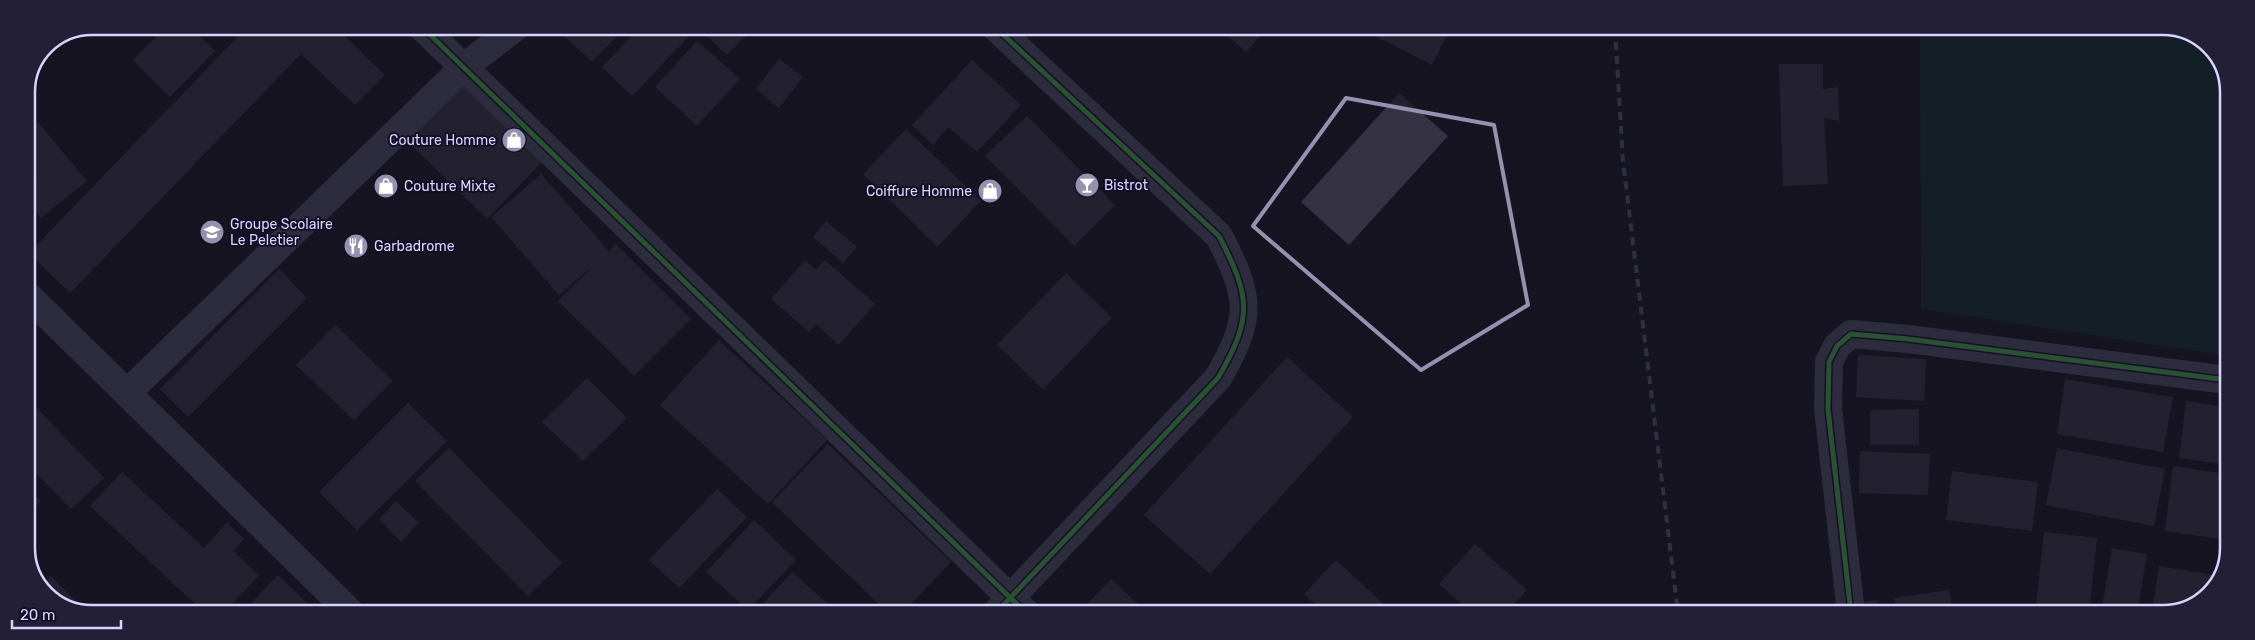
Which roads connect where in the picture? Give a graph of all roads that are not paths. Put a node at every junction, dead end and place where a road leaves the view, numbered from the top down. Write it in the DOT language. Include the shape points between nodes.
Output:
graph roads {
  1 [pos="431,35"];
  2 [pos="505,35"];
  3 [pos="1004,35"];
  4 [pos="464,66"];
  5 [pos="35,303"];
  6 [pos="2220,379"];
  7 [pos="126,393"];
  8 [pos="343,605"];
  9 [pos="1007,605"];
  10 [pos="1013,605"];
  11 [pos="1850,605"];
  1 -- 4 [label="street"];
  2 -- 4 [label="street"];
  3 -- 10 [label="street" via="1219,236 1237,270 1245,311 1236,346 1218,378"];
  4 -- 7 [label="street"];
  4 -- 9 [label="street"];
  5 -- 7 [label="street"];
  6 -- 11 [label="street" via="1851,334 1837,346 1829,362 1828,409"];
  7 -- 8 [label="street"];
}
